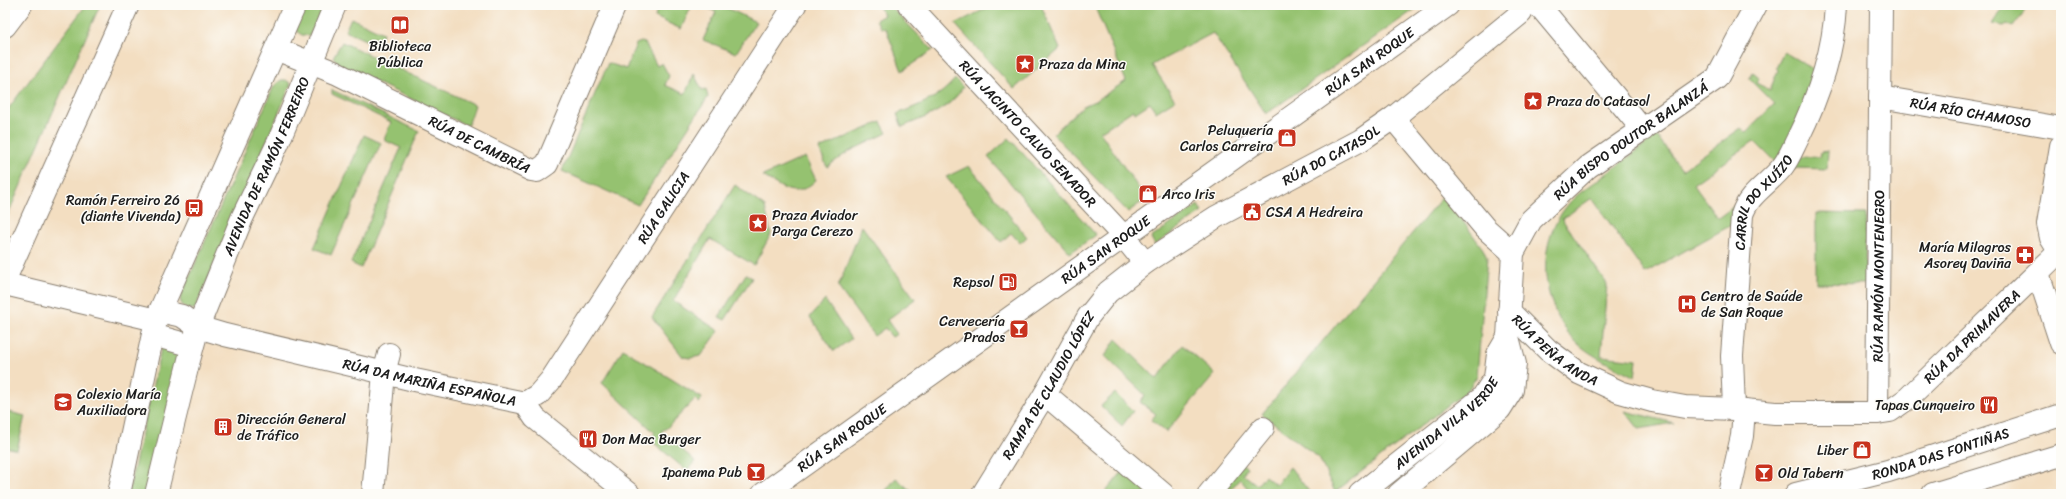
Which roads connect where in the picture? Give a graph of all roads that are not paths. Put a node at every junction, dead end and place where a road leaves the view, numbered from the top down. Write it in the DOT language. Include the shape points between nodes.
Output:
graph roads {
  1 [pos="21,5"];
  2 [pos="128,5"];
  3 [pos="295,5"];
  4 [pos="335,5"];
  5 [pos="615,5"];
  6 [pos="795,5"];
  7 [pos="909,5"];
  8 [pos="1448,5"];
  9 [pos="1524,5"];
  10 [pos="1536,5"];
  11 [pos="1756,5"];
  12 [pos="1836,5"];
  13 [pos="1881,5"];
  14 [pos="5,26"];
  15 [pos="276,49"];
  16 [pos="311,63"];
  17 [pos="1880,97"];
  18 [pos="1393,118"];
  19 [pos="2061,128"];
  20 [pos="1643,130"];
  21 [pos="2061,146"];
  22 [pos="1124,237"];
  23 [pos="2060,250"];
  24 [pos="1513,253"];
  25 [pos="1144,263"];
  26 [pos="2038,273"];
  27 [pos="5,279"];
  28 [pos="1121,282"];
  29 [pos="5,284"];
  30 [pos="1509,311"];
  31 [pos="156,322"];
  32 [pos="195,336"];
  33 [pos="1508,337"];
  34 [pos="2061,343"];
  35 [pos="386,363"];
  36 [pos="1045,394"];
  37 [pos="525,403"];
  38 [pos="1739,409"];
  39 [pos="1876,413"];
  40 [pos="2061,415"];
  41 [pos="1263,428"];
  42 [pos="2061,455"];
  43 [pos="380,491"];
  44 [pos="119,494"];
  45 [pos="156,494"];
  46 [pos="629,494"];
  47 [pos="763,494"];
  48 [pos="983,494"];
  49 [pos="1163,494"];
  50 [pos="1209,494"];
  51 [pos="1360,494"];
  52 [pos="1399,494"];
  53 [pos="1729,494"];
  54 [pos="1796,494"];
  55 [pos="1933,494"];
  1 -- 14 [label="street"];
  2 -- 27 [label="street"];
  3 -- 15 [label="street"];
  4 -- 16 [label="street, AVENIDA DE RAMÓN FERREIRO"];
  5 -- 16 [label="street, RÚA DE CAMBRÍA" via="547,164 537,171"];
  6 -- 37 [label="street, RÚA GALICIA" via="551,380 538,395"];
  7 -- 22 [label="street, RÚA JACINTO CALVO SENADOR"];
  8 -- 22 [label="street, RÚA SAN ROQUE"];
  9 -- 18 [label="street, RÚA DO CATASOL" via="1521,13"];
  10 -- 20 [label="street"];
  11 -- 20 [label="street, RÚA BISPO DOUTOR BALANZÁ" via="1717,78"];
  12 -- 38 [label="street, CARRIL DO XUÍZO" via="1834,30 1822,79 1807,120 1786,161 1750,198 1742,215 1732,356"];
  13 -- 17 [label="street, RÚA RAMÓN MONTENEGRO"];
  15 -- 16 [label="street, RÚA DE CAMBRÍA"];
  15 -- 31 [label="street"];
  16 -- 32 [label="street, AVENIDA DE RAMÓN FERREIRO" via="278,143 242,218"];
  17 -- 19 [label="street, RÚA RÍO CHAMOSO"];
  17 -- 39 [label="street, RÚA RAMÓN MONTENEGRO"];
  18 -- 24 [label="street" via="1485,228"];
  18 -- 25 [label="street, RÚA DO CATASOL" via="1361,140 1216,216"];
  20 -- 24 [label="street, RÚA BISPO DOUTOR BALANZÁ" via="1588,167 1531,220"];
  21 -- 23 [label="street" via="2048,224 2051,238"];
  22 -- 25 [label="street, RÚA JACINTO CALVO SENADOR"];
  22 -- 47 [label="street, RÚA SAN ROQUE"];
  23 -- 26 [label="street, RÚA DA PRIMAVERA"];
  24 -- 30 [label="street, RÚA PEÑA ANDA"];
  25 -- 28 [label="street, RÚA DO CATASOL"];
  26 -- 34 [label="street"];
  26 -- 39 [label="street, RÚA DA PRIMAVERA" via="1907,399 1890,411"];
  28 -- 36 [label="street, RAMPA DE CLAUDIO LÓPEZ" via="1108,292 1088,317"];
  29 -- 31 [label="street"];
  30 -- 33 [label="street, AVENIDA VILA VERDE"];
  30 -- 38 [label="street, RÚA PEÑA ANDA" via="1548,350 1600,384 1652,401 1685,407"];
  31 -- 32 [label="street" via="182,316"];
  31 -- 44 [label="street"];
  32 -- 35 [label="street, RÚA DA MARIÑA ESPAÑOLA"];
  32 -- 45 [label="street, AVENIDA DE RAMÓN FERREIRO"];
  33 -- 51 [label="street, AVENIDA VILA VERDE" via="1498,354 1495,378 1482,398"];
  33 -- 52 [label="street, AVENIDA VILA VERDE" via="1515,364 1512,390 1500,409"];
  35 -- 37 [label="street, RÚA DA MARIÑA ESPAÑOLA"];
  35 -- 43 [label="street"];
  36 -- 48 [label="street, RAMPA DE CLAUDIO LÓPEZ"];
  36 -- 49 [label="street"];
  37 -- 46 [label="street, RÚA DA MARIÑA ESPAÑOLA" via="535,418"];
  38 -- 39 [label="street" via="1775,413"];
  38 -- 53 [label="street, CARRIL DO XUÍZO" via="1742,436"];
  40 -- 54 [label="street, RONDA DAS FONTIÑAS" via="1888,471"];
  41 -- 50 [label="street"];
  42 -- 55 [label="street"];
}
